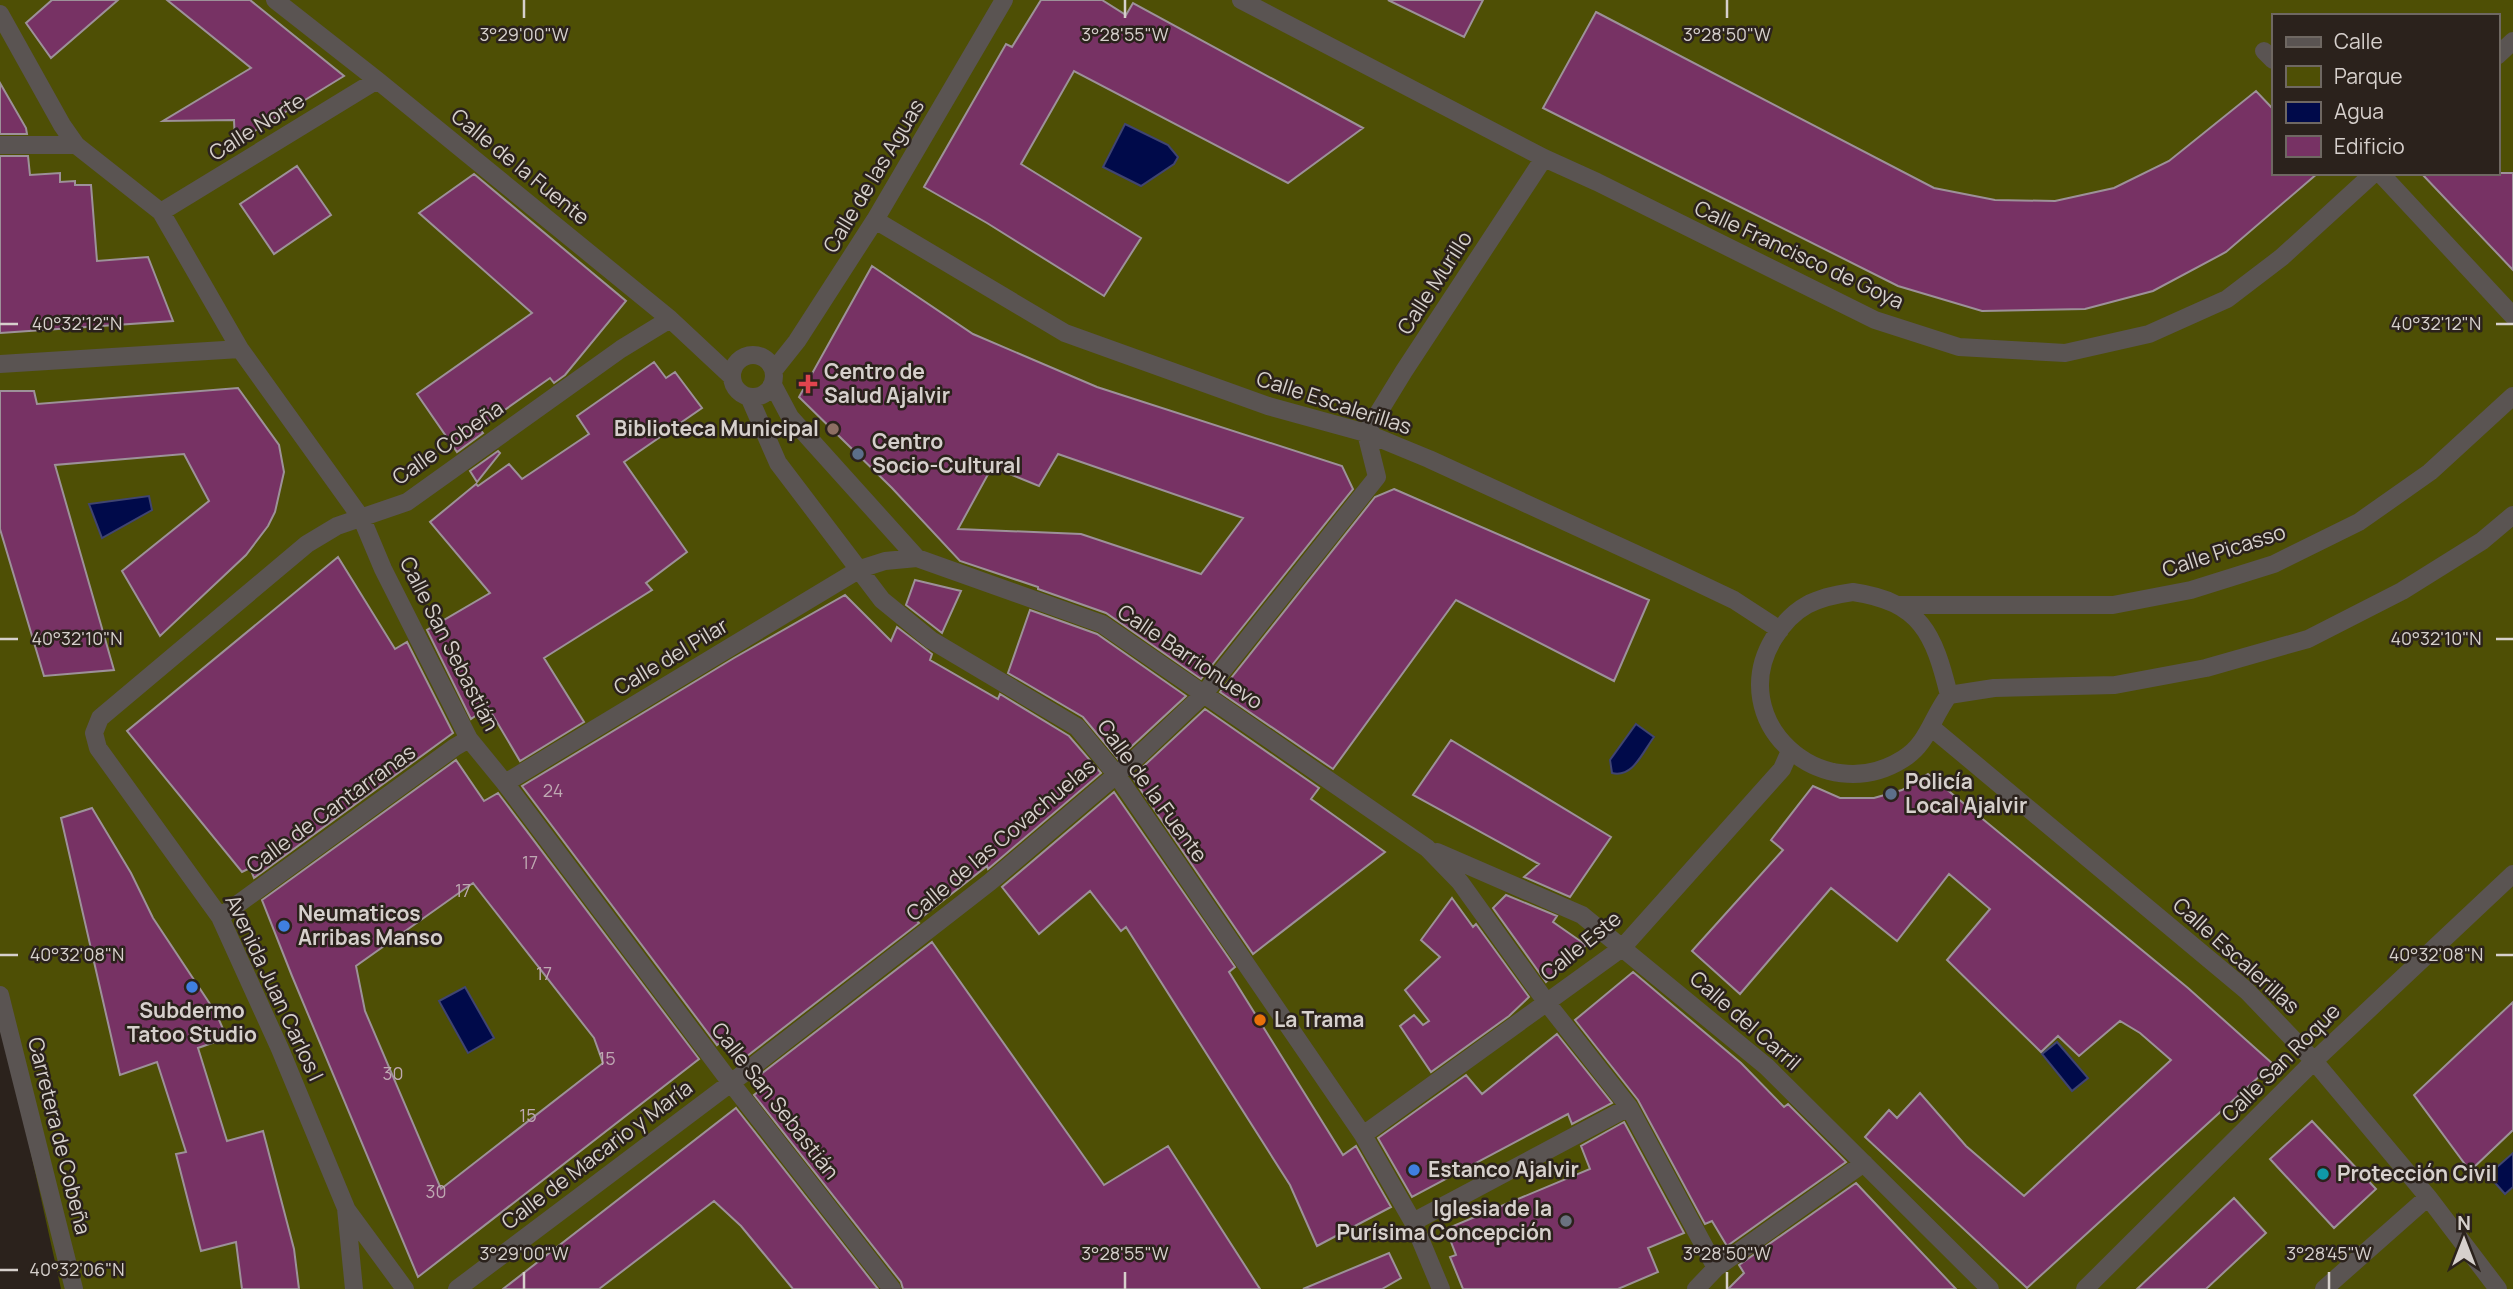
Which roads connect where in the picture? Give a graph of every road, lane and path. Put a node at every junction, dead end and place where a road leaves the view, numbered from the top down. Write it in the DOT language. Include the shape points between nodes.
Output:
graph roads {
  1 [pos="275,0"];
  2 [pos="1004,0"];
  3 [pos="1241,0"];
  4 [pos="0,14"];
  5 [pos="2513,41"];
  6 [pos="2499,54"];
  7 [pos="377,80"];
  8 [pos="0,145"];
  9 [pos="76,145"];
  10 [pos="1544,158"];
  11 [pos="2372,175"];
  12 [pos="2382,175"];
  13 [pos="161,212"];
  14 [pos="875,220"];
  15 [pos="2513,316"];
  16 [pos="670,319"];
  17 [pos="240,349"];
  18 [pos="0,364"];
  19 [pos="730,376"];
  20 [pos="773,377"];
  21 [pos="2513,396"];
  22 [pos="750,398"];
  23 [pos="1366,433"];
  24 [pos="2513,515"];
  25 [pos="362,519"];
  26 [pos="917,558"];
  27 [pos="860,569"];
  28 [pos="1898,605"];
  29 [pos="1780,630"];
  30 [pos="1203,695"];
  31 [pos="1949,695"];
  32 [pos="1932,728"];
  33 [pos="94,733"];
  34 [pos="469,739"];
  35 [pos="1790,751"];
  36 [pos="1116,774"];
  37 [pos="505,783"];
  38 [pos="1427,848"];
  39 [pos="2513,874"];
  40 [pos="220,917"];
  41 [pos="1622,947"];
  42 [pos="0,995"];
  43 [pos="1548,1003"];
  44 [pos="2314,1060"];
  45 [pos="730,1083"];
  46 [pos="1629,1107"];
  47 [pos="1363,1135"];
  48 [pos="1864,1163"];
  49 [pos="2428,1197"];
  50 [pos="346,1208"];
  51 [pos="1413,1222"];
  52 [pos="1716,1268"];
  53 [pos="1437,1288"];
  54 [pos="74,1289"];
  55 [pos="354,1289"];
  56 [pos="405,1289"];
  57 [pos="457,1289"];
  58 [pos="892,1289"];
  59 [pos="1696,1289"];
  60 [pos="1990,1289"];
  61 [pos="2085,1289"];
  62 [pos="2324,1289"];
  63 [pos="2498,1289"];
  1 -- 7 [label="street, Calle de la Fuente"];
  2 -- 14 [label="street, Calle de las Aguas"];
  3 -- 10 [label="street, Calle Francisco de Goya"];
  4 -- 9 [label="street, Calle San Sebastián"];
  5 -- 6 [label="street"];
  7 -- 13 [label="street, Calle Norte"];
  7 -- 16 [label="street, Calle de la Fuente"];
  8 -- 9 [label="street"];
  9 -- 13 [label="street, Calle San Sebastián"];
  10 -- 11 [label="street, Calle Francisco de Goya" via="1875,320 1959,347 2065,353 2149,334 2227,299 2282,257"];
  10 -- 23 [label="street, Calle Murillo"];
  12 -- 15 [label="street"];
  13 -- 17 [label="street, Calle San Sebastián"];
  14 -- 20 [label="street, Calle de las Aguas"];
  14 -- 23 [label="street, Calle Escalerillas" via="1065,333 1268,407"];
  16 -- 19 [label="street, Calle de la Fuente"];
  16 -- 25 [label="street, Calle Cobeña" via="407,502"];
  17 -- 18 [label="street"];
  17 -- 25 [label="street, Calle San Sebastián"];
  19 -- 20 [label="street" via="736,362 750,354 765,358"];
  19 -- 22 [label="street" via="737,392"];
  20 -- 22 [label="street" via="765,395"];
  20 -- 26 [label="street" via="790,417"];
  21 -- 28 [label="street, Calle Picasso" via="2430,472 2359,522 2274,564 2191,590 2113,605"];
  22 -- 27 [label="street, Calle de la Fuente" via="778,463"];
  23 -- 29 [label="street, Calle Escalerillas" via="1673,570 1734,600"];
  23 -- 30 [label="street, Calle de las Covachuelas" via="1377,477"];
  24 -- 31 [label="street" via="2482,541 2402,591 2308,639 2206,668 2115,685 1994,688"];
  25 -- 33 [label="street, Calle Cobeña" via="337,526 307,544 100,718"];
  25 -- 34 [label="street, Calle San Sebastián"];
  26 -- 27 [label="street, Calle Barrionuevo"];
  26 -- 30 [label="street, Calle Barrionuevo" via="1102,625"];
  27 -- 36 [label="street, Calle de la Fuente" via="882,600 931,640 1077,727"];
  27 -- 37 [label="street, Calle del Pilar"];
  28 -- 29 [label="street" via="1853,592 1830,595 1789,617"];
  28 -- 31 [label="street" via="1917,619 1931,638"];
  29 -- 35 [label="street" via="1765,653 1761,695 1766,716"];
  30 -- 36 [label="street, Calle de las Covachuelas"];
  30 -- 38 [label="street, Calle Barrionuevo"];
  31 -- 32 [label="street"];
  32 -- 35 [label="street" via="1905,758 1867,774 1826,772"];
  32 -- 44 [label="street, Calle Escalerillas" via="2247,991"];
  33 -- 40 [label="street, Avenida Juan Carlos I" via="98,748"];
  34 -- 37 [label="street, Calle San Sebastián"];
  34 -- 40 [label="street, Calle de Cantarranas"];
  35 -- 41 [label="street, Calle Este" via="1782,769"];
  36 -- 45 [label="street, Calle de las Covachuelas" via="990,882"];
  36 -- 47 [label="street, Calle de la Fuente"];
  37 -- 45 [label="street, Calle San Sebastián"];
  38 -- 41 [label="street, Calle del Carril" via="1582,915"];
  38 -- 43 [label="street" via="1460,882"];
  39 -- 44 [label="street, Calle San Roque"];
  40 -- 50 [label="street, Avenida Juan Carlos I"];
  41 -- 43 [label="street, Calle Este"];
  41 -- 48 [label="street, Calle del Carril" via="1767,1067"];
  42 -- 54 [label="street, Carretera de Cobeña"];
  43 -- 46 [label="street"];
  43 -- 47 [label="street, Calle Este"];
  44 -- 49 [label="street, Calle Escalerillas"];
  44 -- 61 [label="street, Calle San Roque"];
  45 -- 57 [label="street, Calle de Macario y María"];
  45 -- 58 [label="street, Calle San Sebastián"];
  46 -- 51 [label="street"];
  46 -- 52 [label="street"];
  47 -- 51 [label="street, Calle de la Fuente"];
  48 -- 52 [label="street"];
  48 -- 60 [label="street, Calle del Carril"];
  49 -- 62 [label="street"];
  49 -- 63 [label="street, Calle Escalerillas"];
  50 -- 55 [label="street, Avenida Juan Carlos I"];
  50 -- 56 [label="street"];
  51 -- 53 [label="street, Calle de la Fuente"];
  52 -- 59 [label="street"];
}
